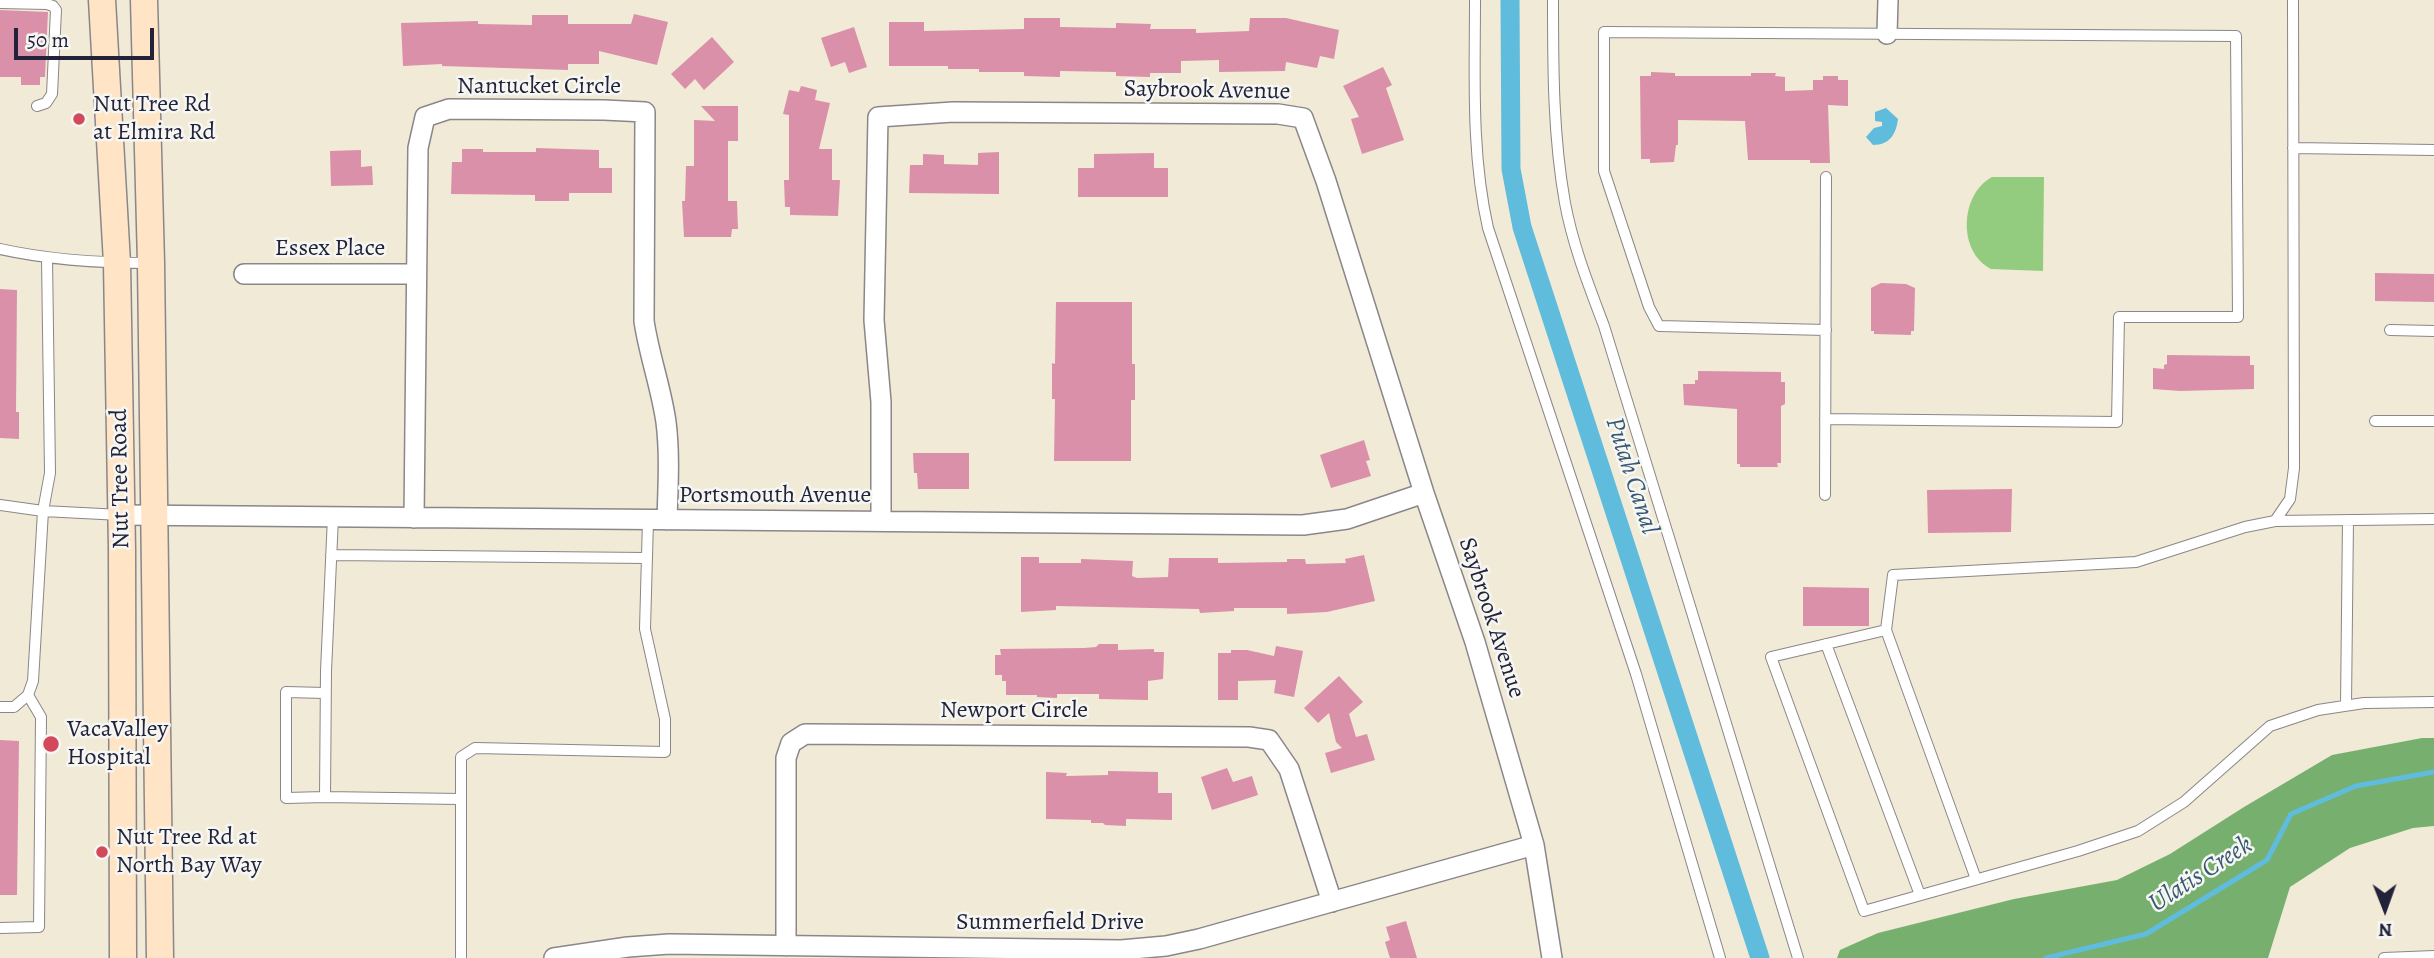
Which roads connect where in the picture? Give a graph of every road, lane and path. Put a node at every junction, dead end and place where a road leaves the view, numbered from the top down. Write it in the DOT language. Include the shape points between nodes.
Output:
graph roads {
  1 [pos="102,0"];
  2 [pos="144,0"];
  3 [pos="1475,0"];
  4 [pos="1553,0"];
  5 [pos="1888,0"];
  6 [pos="2292,0"];
  7 [pos="0,3"];
  8 [pos="1887,34"];
  9 [pos="37,107"];
  10 [pos="2293,148"];
  11 [pos="2434,150"];
  12 [pos="1826,177"];
  13 [pos="0,249"];
  14 [pos="47,258"];
  15 [pos="117,263"];
  16 [pos="151,263"];
  17 [pos="244,274"];
  18 [pos="416,274"];
  19 [pos="1826,330"];
  20 [pos="2390,330"];
  21 [pos="2434,331"];
  22 [pos="1825,419"];
  23 [pos="2375,421"];
  24 [pos="2434,421"];
  25 [pos="1424,493"];
  26 [pos="1825,495"];
  27 [pos="0,505"];
  28 [pos="43,511"];
  29 [pos="121,515"];
  30 [pos="155,515"];
  31 [pos="333,517"];
  32 [pos="414,518"];
  33 [pos="2434,519"];
  34 [pos="658,520"];
  35 [pos="2348,520"];
  36 [pos="881,521"];
  37 [pos="2275,521"];
  38 [pos="331,555"];
  39 [pos="646,558"];
  40 [pos="1886,630"];
  41 [pos="1826,644"];
  42 [pos="326,693"];
  43 [pos="28,695"];
  44 [pos="2434,702"];
  45 [pos="2346,705"];
  46 [pos="0,706"];
  47 [pos="325,797"];
  48 [pos="460,799"];
  49 [pos="1534,845"];
  50 [pos="1976,879"];
  51 [pos="1920,895"];
  52 [pos="1332,902"];
  53 [pos="0,928"];
  54 [pos="786,946"];
  55 [pos="2434,956"];
  56 [pos="123,958"];
  57 [pos="160,958"];
  58 [pos="461,958"];
  59 [pos="554,958"];
  60 [pos="1552,958"];
  61 [pos="1720,958"];
  62 [pos="1797,958"];
  63 [pos="2384,958"];
  1 -- 15 [label="main road, Nut Tree Road"];
  2 -- 16 [label="main road, Nut Tree Road"];
  3 -- 61 [label="lane" via="1478,165 1488,228 1636,674"];
  4 -- 62 [label="lane" via="1557,144 1580,262 1604,326"];
  5 -- 8 [label="street"];
  6 -- 10 [label="lane"];
  7 -- 9 [label="lane" via="47,4 56,10 52,94"];
  8 -- 19 [label="lane" via="1604,32 1604,171 1659,326"];
  8 -- 22 [label="lane" via="2236,36 2238,317 2119,317 2117,422"];
  10 -- 11 [label="lane"];
  10 -- 37 [label="lane" via="2294,468 2290,499"];
  12 -- 19 [label="lane"];
  13 -- 14 [label="lane"];
  14 -- 15 [label="lane"];
  14 -- 28 [label="lane" via="50,473"];
  15 -- 16 [label="lane"];
  15 -- 29 [label="main road, Nut Tree Road"];
  16 -- 30 [label="main road, Nut Tree Road"];
  17 -- 18 [label="street, Essex Place"];
  18 -- 32 [label="street, Nantucket Circle"];
  18 -- 34 [label="street, Nantucket Circle" via="418,148 425,117 449,109 645,112 644,321 668,448"];
  19 -- 22 [label="lane"];
  20 -- 21 [label="lane"];
  22 -- 26 [label="lane"];
  23 -- 24 [label="lane"];
  25 -- 36 [label="street, Portsmouth Avenue" via="1347,519 1303,525"];
  25 -- 36 [label="street, Saybrook Avenue" via="1303,118 1278,114 921,113 878,117 874,320 881,402"];
  25 -- 49 [label="street, Saybrook Avenue" via="1475,642"];
  27 -- 28 [label="lane"];
  28 -- 29 [label="lane"];
  28 -- 43 [label="lane" via="33,681"];
  29 -- 30 [label="street, Portsmouth Avenue"];
  29 -- 56 [label="main road, Nut Tree Road"];
  30 -- 31 [label="street, Portsmouth Avenue"];
  30 -- 57 [label="main road, Nut Tree Road"];
  31 -- 32 [label="street, Portsmouth Avenue"];
  31 -- 38 [label="lane"];
  32 -- 34 [label="street, Portsmouth Avenue"];
  33 -- 35 [label="lane"];
  34 -- 36 [label="street, Portsmouth Avenue"];
  34 -- 39 [label="lane"];
  35 -- 37 [label="lane"];
  35 -- 45 [label="lane"];
  37 -- 40 [label="lane" via="2136,562 1893,575"];
  38 -- 39 [label="lane"];
  38 -- 42 [label="lane"];
  39 -- 48 [label="lane" via="645,629 665,719 665,752 475,748 461,757"];
  40 -- 41 [label="lane"];
  40 -- 50 [label="lane"];
  41 -- 51 [label="lane"];
  41 -- 51 [label="lane" via="1771,657 1864,911"];
  42 -- 47 [label="lane"];
  42 -- 47 [label="lane" via="286,692 286,797"];
  43 -- 46 [label="lane" via="15,706"];
  43 -- 53 [label="lane" via="41,717 39,927"];
  44 -- 45 [label="lane"];
  45 -- 50 [label="lane" via="2318,709 2270,726 2184,802 2138,831"];
  47 -- 48 [label="lane"];
  48 -- 58 [label="lane"];
  49 -- 52 [label="street, Summerfield Drive"];
  49 -- 60 [label="street, Saybrook Avenue"];
  50 -- 51 [label="lane"];
  52 -- 54 [label="street, Summerfield Drive" via="1199,939 1133,949"];
  52 -- 54 [label="street, Newport Circle" via="1289,769 1269,740 805,734 791,743 786,758"];
  54 -- 59 [label="street, Summerfield Drive" via="669,944"];
  55 -- 63 [label="lane"];
}
